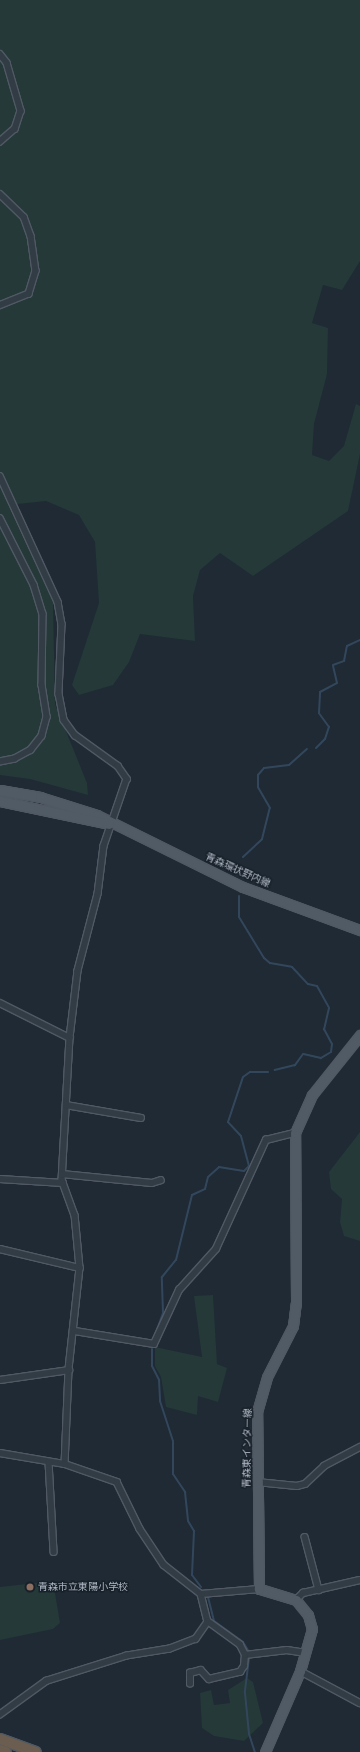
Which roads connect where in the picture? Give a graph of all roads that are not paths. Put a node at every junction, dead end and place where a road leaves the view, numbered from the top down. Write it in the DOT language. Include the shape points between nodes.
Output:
graph roads {
  1 [pos="0,54"];
  2 [pos="0,142"];
  3 [pos="0,194"];
  4 [pos="0,306"];
  5 [pos="0,476"];
  6 [pos="0,518"];
  7 [pos="0,762"];
  8 [pos="0,790"];
  9 [pos="0,801"];
  10 [pos="110,824"];
  11 [pos="360,930"];
  12 [pos="0,1004"];
  13 [pos="360,1035"];
  14 [pos="70,1038"];
  15 [pos="66,1105"];
  16 [pos="141,1118"];
  17 [pos="295,1133"];
  18 [pos="62,1174"];
  19 [pos="0,1179"];
  20 [pos="160,1180"];
  21 [pos="63,1183"];
  22 [pos="0,1249"];
  23 [pos="80,1268"];
  24 [pos="75,1331"];
  25 [pos="69,1370"];
  26 [pos="0,1380"];
  27 [pos="360,1447"];
  28 [pos="0,1453"];
  29 [pos="49,1462"];
  30 [pos="65,1464"];
  31 [pos="257,1482"];
  32 [pos="305,1537"];
  33 [pos="54,1552"];
  34 [pos="360,1580"];
  35 [pos="259,1589"];
  36 [pos="318,1590"];
  37 [pos="201,1594"];
  38 [pos="296,1600"];
  39 [pos="208,1622"];
  40 [pos="306,1653"];
  41 [pos="245,1655"];
  42 [pos="300,1670"];
  43 [pos="190,1684"];
  44 [pos="360,1703"];
  45 [pos="1,1712"];
  46 [pos="0,1739"];
  47 [pos="0,1750"];
  48 [pos="6,1752"];
  49 [pos="36,1752"];
  50 [pos="265,1752"];
  1 -- 2 [label="street" via="7,63 21,111 15,129"];
  3 -- 4 [label="street" via="24,217 31,236 36,271 29,294"];
  5 -- 10 [label="street" via="58,602 62,624 59,694 64,720 75,735 118,766 127,779"];
  6 -- 7 [label="street" via="34,585 43,614 42,685 47,717 42,736 31,750 16,760"];
  8 -- 10 [label="main road, 青森環状野内線" via="40,797 97,815"];
  9 -- 10 [label="main road, 青森環状野内線"];
  10 -- 11 [label="main road, 青森環状野内線" via="169,849 243,887"];
  10 -- 14 [label="street" via="98,894 78,971"];
  12 -- 14 [label="street"];
  13 -- 17 [label="main road, 青森東インター線" via="312,1095"];
  14 -- 15 [label="street"];
  15 -- 16 [label="street"];
  15 -- 18 [label="street"];
  17 -- 24 [label="street" via="266,1140 216,1249 179,1290 154,1344"];
  17 -- 31 [label="main road, 青森東インター線" via="296,1303 292,1326 260,1394"];
  18 -- 20 [label="street" via="152,1183"];
  18 -- 21 [label="street"];
  19 -- 21 [label="street"];
  21 -- 23 [label="street" via="76,1221"];
  22 -- 23 [label="street"];
  23 -- 24 [label="street"];
  24 -- 25 [label="street"];
  25 -- 26 [label="street"];
  25 -- 30 [label="street"];
  27 -- 31 [label="street" via="324,1466 306,1484"];
  28 -- 29 [label="street"];
  29 -- 30 [label="street"];
  29 -- 33 [label="street"];
  30 -- 37 [label="street" via="117,1482 140,1529 164,1565"];
  31 -- 35 [label="main road, 青森東インター線"];
  32 -- 36 [label="street"];
  34 -- 36 [label="street"];
  35 -- 37 [label="street"];
  35 -- 38 [label="main road"];
  36 -- 38 [label="street" via="303,1593"];
  37 -- 39 [label="street"];
  38 -- 40 [label="main road" via="311,1622"];
  39 -- 41 [label="street" via="235,1640"];
  39 -- 45 [label="street" via="196,1639 170,1649 127,1656 47,1681"];
  40 -- 41 [label="street" via="287,1650"];
  40 -- 42 [label="main road"];
  41 -- 43 [label="street" via="240,1672 209,1679 201,1670 190,1673"];
  42 -- 44 [label="street"];
  42 -- 50 [label="main road"];
  46 -- 49 [label="highway"];
  47 -- 48 [label="highway"];
}
